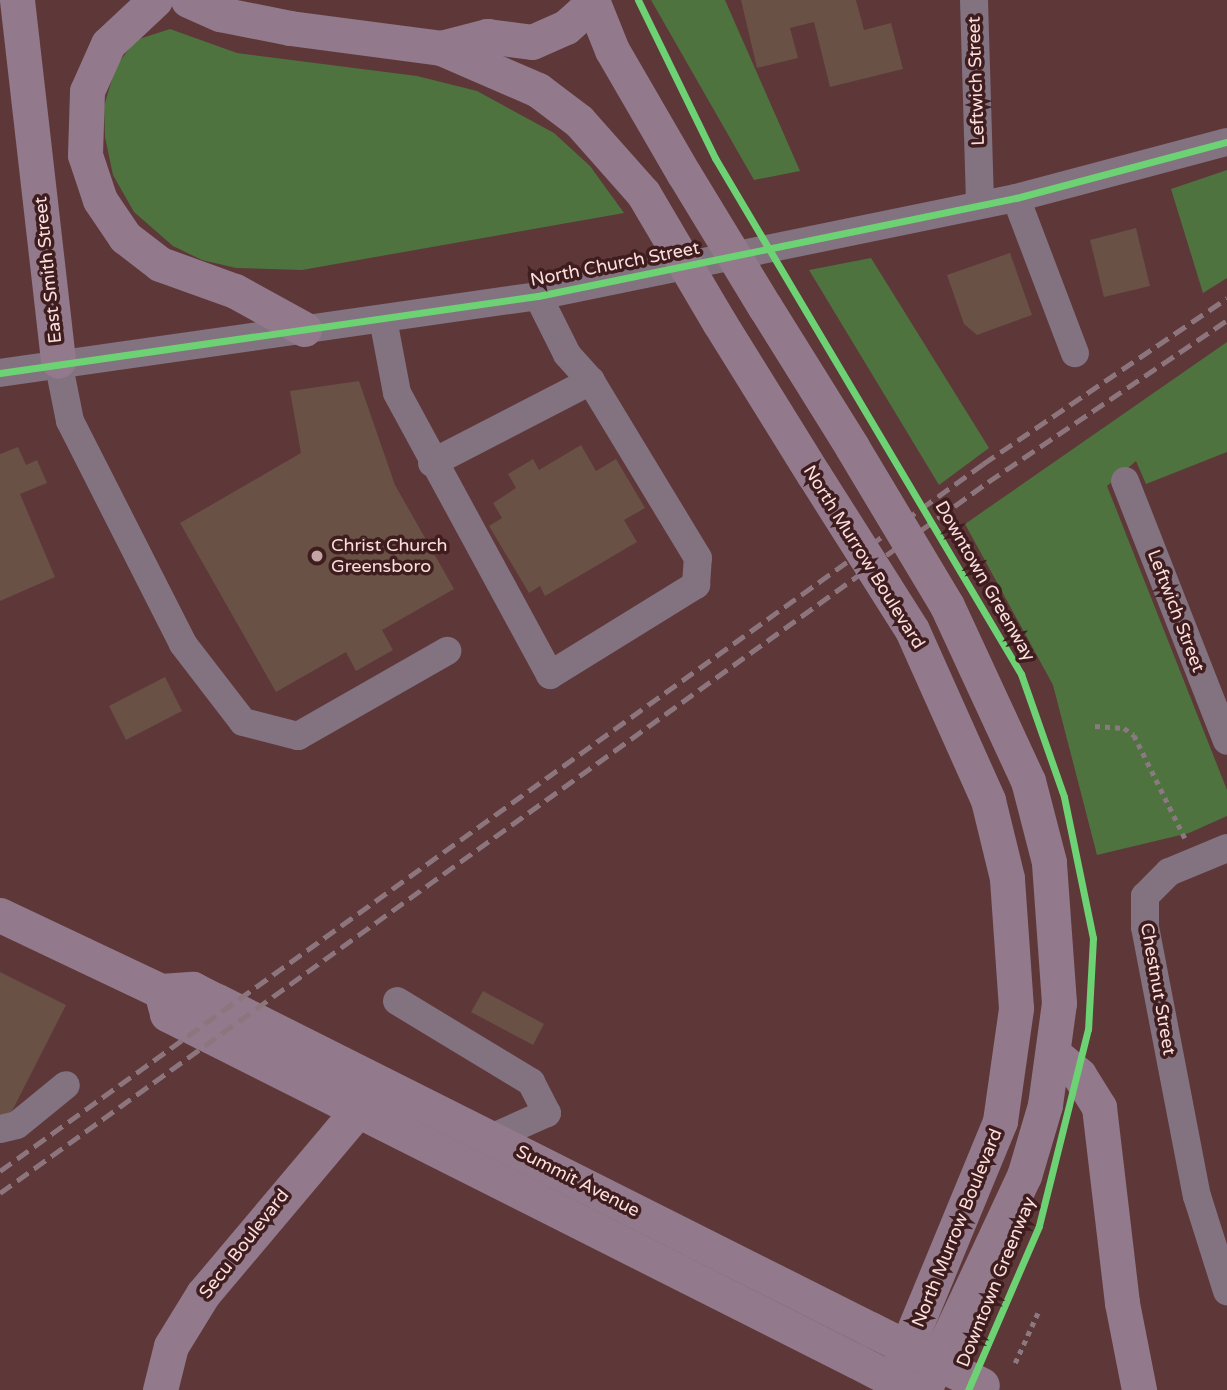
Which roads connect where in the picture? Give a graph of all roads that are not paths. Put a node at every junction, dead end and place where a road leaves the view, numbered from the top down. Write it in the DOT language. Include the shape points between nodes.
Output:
graph roads {
  1 [pos="16,0"];
  2 [pos="155,0"];
  3 [pos="188,0"];
  4 [pos="974,0"];
  5 [pos="593,1"];
  6 [pos="441,48"];
  7 [pos="1227,142"];
  8 [pos="1016,198"];
  9 [pos="980,204"];
  10 [pos="538,296"];
  11 [pos="383,319"];
  12 [pos="304,329"];
  13 [pos="1075,353"];
  14 [pos="58,361"];
  15 [pos="0,373"];
  16 [pos="592,381"];
  17 [pos="432,463"];
  18 [pos="1125,481"];
  19 [pos="447,651"];
  20 [pos="1227,741"];
  21 [pos="1227,848"];
  22 [pos="0,916"];
  23 [pos="161,991"];
  24 [pos="397,1000"];
  25 [pos="1054,1054"];
  26 [pos="66,1085"];
  27 [pos="352,1112"];
  28 [pos="0,1129"];
  29 [pos="493,1137"];
  30 [pos="638,1211"];
  31 [pos="1227,1291"];
  32 [pos="987,1388"];
  33 [pos="160,1390"];
  34 [pos="889,1390"];
  35 [pos="912,1390"];
  36 [pos="924,1390"];
  37 [pos="1139,1390"];
  1 -- 14 [label="main road, East Smith Street"];
  2 -- 12 [label="main road" via="107,44 87,91 85,155 100,200 125,237 160,264 235,291"];
  3 -- 6 [label="main road" via="220,14 290,28"];
  4 -- 9 [label="street, Leftwich Street"];
  5 -- 6 [label="main road" via="566,27 532,42 487,36"];
  5 -- 25 [label="main road, North Murrow Boulevard, bridge" via="612,50 684,174 947,606 1028,781 1049,862 1058,939"];
  6 -- 34 [label="main road, North Murrow Boulevard, bridge" via="538,90 579,121 643,193 912,630 988,800 1007,878 1016,1008 1000,1121 957,1238"];
  7 -- 8 [label="street, North Church Street"];
  8 -- 9 [label="street, North Church Street"];
  8 -- 13 [label="street"];
  9 -- 10 [label="street, North Church Street"];
  10 -- 11 [label="street, North Church Street"];
  10 -- 16 [label="street" via="566,354"];
  11 -- 12 [label="street, North Church Street"];
  11 -- 17 [label="street" via="397,393"];
  12 -- 14 [label="street, North Church Street"];
  14 -- 15 [label="street, North Church Street"];
  14 -- 19 [label="street, East Smith Street" via="70,421 181,640 243,722 288,737"];
  16 -- 17 [label="street"];
  16 -- 17 [label="street" via="698,558 696,585 550,675"];
  18 -- 20 [label="street, Leftwich Street"];
  21 -- 31 [label="street, Chestnut Street" via="1169,872 1145,896 1145,927 1197,1196"];
  22 -- 23 [label="main road, Summit Avenue"];
  23 -- 27 [label="main road, Summit Avenue" via="167,1014"];
  23 -- 29 [label="main road, Summit Avenue" via="193,989"];
  24 -- 29 [label="street" via="531,1082 547,1114"];
  25 -- 36 [label="main road, North Murrow Boulevard" via="1019,1188"];
  25 -- 37 [label="main road" via="1079,1075 1100,1107 1122,1303"];
  26 -- 28 [label="street" via="17,1125"];
  27 -- 30 [label="main road" via="363,1099 382,1101 571,1196"];
  27 -- 33 [label="main road, Secu Boulevard" via="203,1294 170,1346"];
  27 -- 35 [label="main road, Summit Avenue, bridge"];
  29 -- 30 [label="main road, Summit Avenue"];
  30 -- 32 [label="main road, Summit Avenue, bridge"];
}
